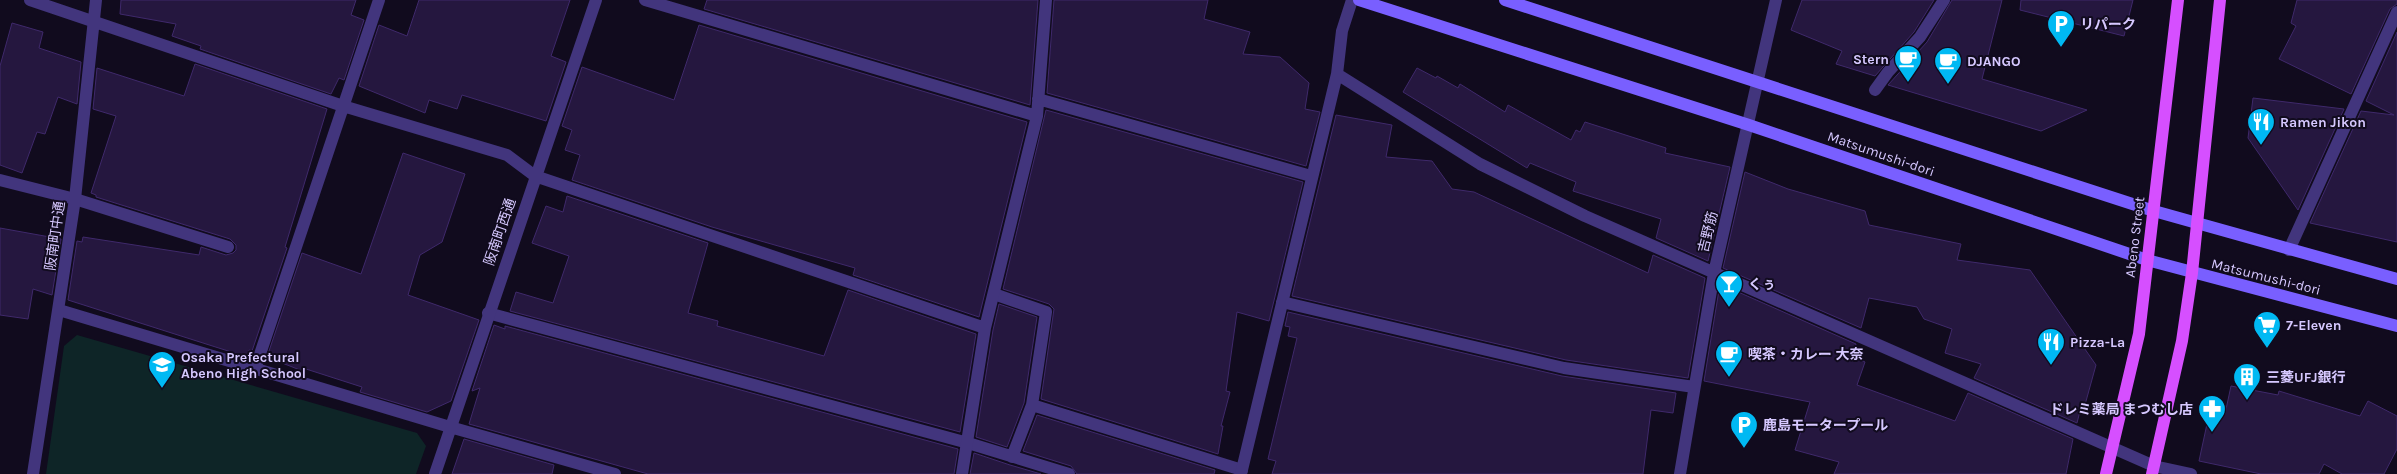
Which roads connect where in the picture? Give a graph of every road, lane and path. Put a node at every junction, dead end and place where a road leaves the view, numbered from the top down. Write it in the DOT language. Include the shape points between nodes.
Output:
graph roads {
  1 [pos="30,0"];
  2 [pos="96,0"];
  3 [pos="379,0"];
  4 [pos="596,0"];
  5 [pos="645,0"];
  6 [pos="1046,0"];
  7 [pos="1352,0"];
  8 [pos="1359,0"];
  9 [pos="1505,0"];
  10 [pos="1776,0"];
  11 [pos="1944,0"];
  12 [pos="2178,0"];
  13 [pos="2220,0"];
  14 [pos="2397,12"];
  15 [pos="94,21"];
  16 [pos="1337,74"];
  17 [pos="1756,82"];
  18 [pos="1875,90"];
  19 [pos="1038,99"];
  20 [pos="342,106"];
  21 [pos="1037,116"];
  22 [pos="1749,125"];
  23 [pos="535,176"];
  24 [pos="1311,176"];
  25 [pos="0,180"];
  26 [pos="75,199"];
  27 [pos="2154,211"];
  28 [pos="2197,223"];
  29 [pos="228,247"];
  30 [pos="2289,250"];
  31 [pos="2147,260"];
  32 [pos="1714,273"];
  33 [pos="2192,273"];
  34 [pos="2397,279"];
  35 [pos="994,294"];
  36 [pos="1282,302"];
  37 [pos="59,310"];
  38 [pos="488,313"];
  39 [pos="2397,326"];
  40 [pos="986,328"];
  41 [pos="255,369"];
  42 [pos="1694,386"];
  43 [pos="1032,405"];
  44 [pos="450,427"];
  45 [pos="968,443"];
  46 [pos="2112,448"];
  47 [pos="1012,457"];
  48 [pos="2153,470"];
  49 [pos="1241,472"];
  50 [pos="34,474"];
  51 [pos="435,474"];
  52 [pos="615,474"];
  53 [pos="962,474"];
  54 [pos="1069,474"];
  55 [pos="1680,474"];
  56 [pos="2106,474"];
  57 [pos="2191,474"];
  1 -- 15 [label="street"];
  2 -- 15 [label="street, 阪南町中通"];
  3 -- 20 [label="street"];
  4 -- 23 [label="street, 阪南町西通"];
  5 -- 21 [label="street"];
  6 -- 19 [label="street"];
  7 -- 16 [label="street" via="1342,31"];
  8 -- 22 [label="street, Matsumushi-dori"];
  9 -- 17 [label="street, Matsumushi-dori"];
  10 -- 17 [label="street, 吉野筋"];
  11 -- 18 [label="street" via="1920,37"];
  12 -- 27 [label="main road, Abeno Street"];
  13 -- 28 [label="main road"];
  14 -- 30 [label="street"];
  15 -- 20 [label="street"];
  15 -- 26 [label="street, 阪南町中通"];
  16 -- 24 [label="street"];
  16 -- 32 [label="street" via="1480,164 1585,216"];
  17 -- 22 [label="street, 吉野筋"];
  17 -- 27 [label="street, Matsumushi-dori"];
  19 -- 21 [label="street"];
  19 -- 24 [label="street"];
  20 -- 23 [label="street" via="507,155"];
  20 -- 41 [label="street"];
  21 -- 35 [label="street"];
  22 -- 31 [label="street, Matsumushi-dori"];
  22 -- 32 [label="street, 吉野筋"];
  23 -- 38 [label="street, 阪南町西通"];
  23 -- 40 [label="street"];
  24 -- 36 [label="street"];
  25 -- 26 [label="street"];
  26 -- 29 [label="street"];
  26 -- 37 [label="street, 阪南町中通"];
  27 -- 28 [label="street, Matsumushi-dori"];
  27 -- 31 [label="main road, Abeno Street"];
  28 -- 30 [label="street, Matsumushi-dori"];
  28 -- 33 [label="main road"];
  30 -- 34 [label="street, Matsumushi-dori"];
  31 -- 33 [label="street, Matsumushi-dori"];
  31 -- 46 [label="main road, Abeno Street" via="2139,334"];
  32 -- 42 [label="street, 吉野筋"];
  32 -- 46 [label="street"];
  33 -- 39 [label="street, Matsumushi-dori"];
  33 -- 48 [label="main road" via="2182,341"];
  35 -- 40 [label="street"];
  35 -- 43 [label="street" via="1046,312"];
  36 -- 42 [label="street" via="1564,368"];
  36 -- 49 [label="street"];
  37 -- 41 [label="street"];
  37 -- 50 [label="street, 阪南町中通"];
  38 -- 44 [label="street, 阪南町西通"];
  38 -- 45 [label="street"];
  40 -- 45 [label="street"];
  41 -- 44 [label="street"];
  42 -- 55 [label="street, 吉野筋"];
  43 -- 47 [label="street"];
  43 -- 49 [label="street"];
  44 -- 51 [label="street, 阪南町西通"];
  44 -- 52 [label="street"];
  45 -- 47 [label="street"];
  45 -- 53 [label="street"];
  46 -- 48 [label="street"];
  46 -- 56 [label="main road, Abeno Street"];
  47 -- 54 [label="street"];
  48 -- 57 [label="street"];
}
